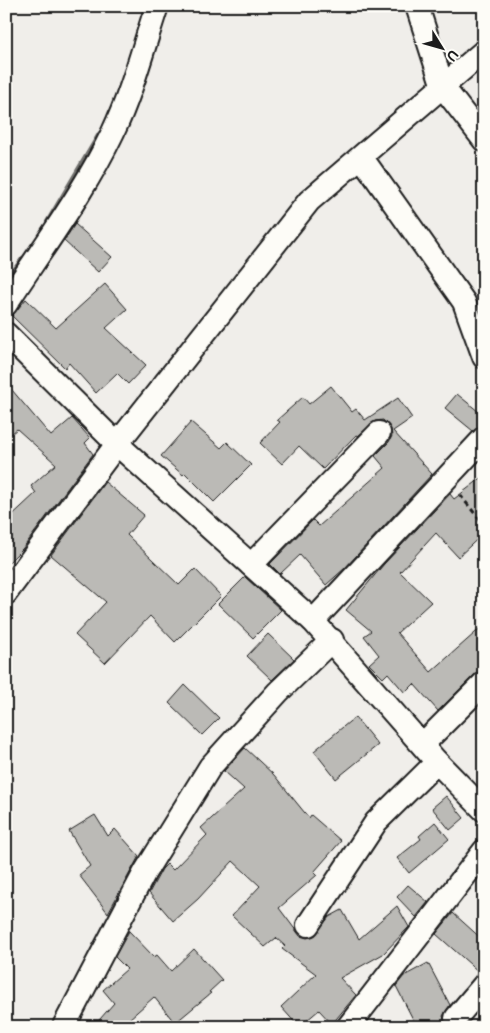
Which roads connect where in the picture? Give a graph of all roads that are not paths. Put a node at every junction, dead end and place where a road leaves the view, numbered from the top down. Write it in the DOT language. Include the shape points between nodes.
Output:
graph roads {
  1 [pos="157,6"];
  2 [pos="417,6"];
  3 [pos="484,51"];
  4 [pos="443,87"];
  5 [pos="484,140"];
  6 [pos="362,158"];
  7 [pos="6,304"];
  8 [pos="6,334"];
  9 [pos="484,357"];
  10 [pos="379,432"];
  11 [pos="484,438"];
  12 [pos="118,444"];
  13 [pos="251,565"];
  14 [pos="6,593"];
  15 [pos="313,621"];
  16 [pos="332,640"];
  17 [pos="484,683"];
  18 [pos="422,744"];
  19 [pos="438,762"];
  20 [pos="484,810"];
  21 [pos="484,851"];
  22 [pos="308,925"];
  23 [pos="484,985"];
  24 [pos="456,1018"];
  25 [pos="64,1026"];
  26 [pos="348,1027"];
  1 -- 7 [label="street" via="126,104 113,132"];
  2 -- 4 [label="street"];
  3 -- 4 [label="street"];
  4 -- 5 [label="street"];
  4 -- 6 [label="street"];
  6 -- 9 [label="street" via="464,302"];
  6 -- 12 [label="street" via="309,201"];
  8 -- 12 [label="street"];
  10 -- 13 [label="street"];
  11 -- 15 [label="street"];
  12 -- 13 [label="street"];
  12 -- 14 [label="street"];
  13 -- 15 [label="street"];
  15 -- 16 [label="street"];
  16 -- 18 [label="street"];
  16 -- 25 [label="street" via="278,692 210,767 145,872"];
  17 -- 18 [label="street"];
  18 -- 19 [label="street"];
  19 -- 20 [label="street"];
  19 -- 22 [label="street" via="376,822"];
  21 -- 26 [label="street"];
  23 -- 24 [label="street"];
}
